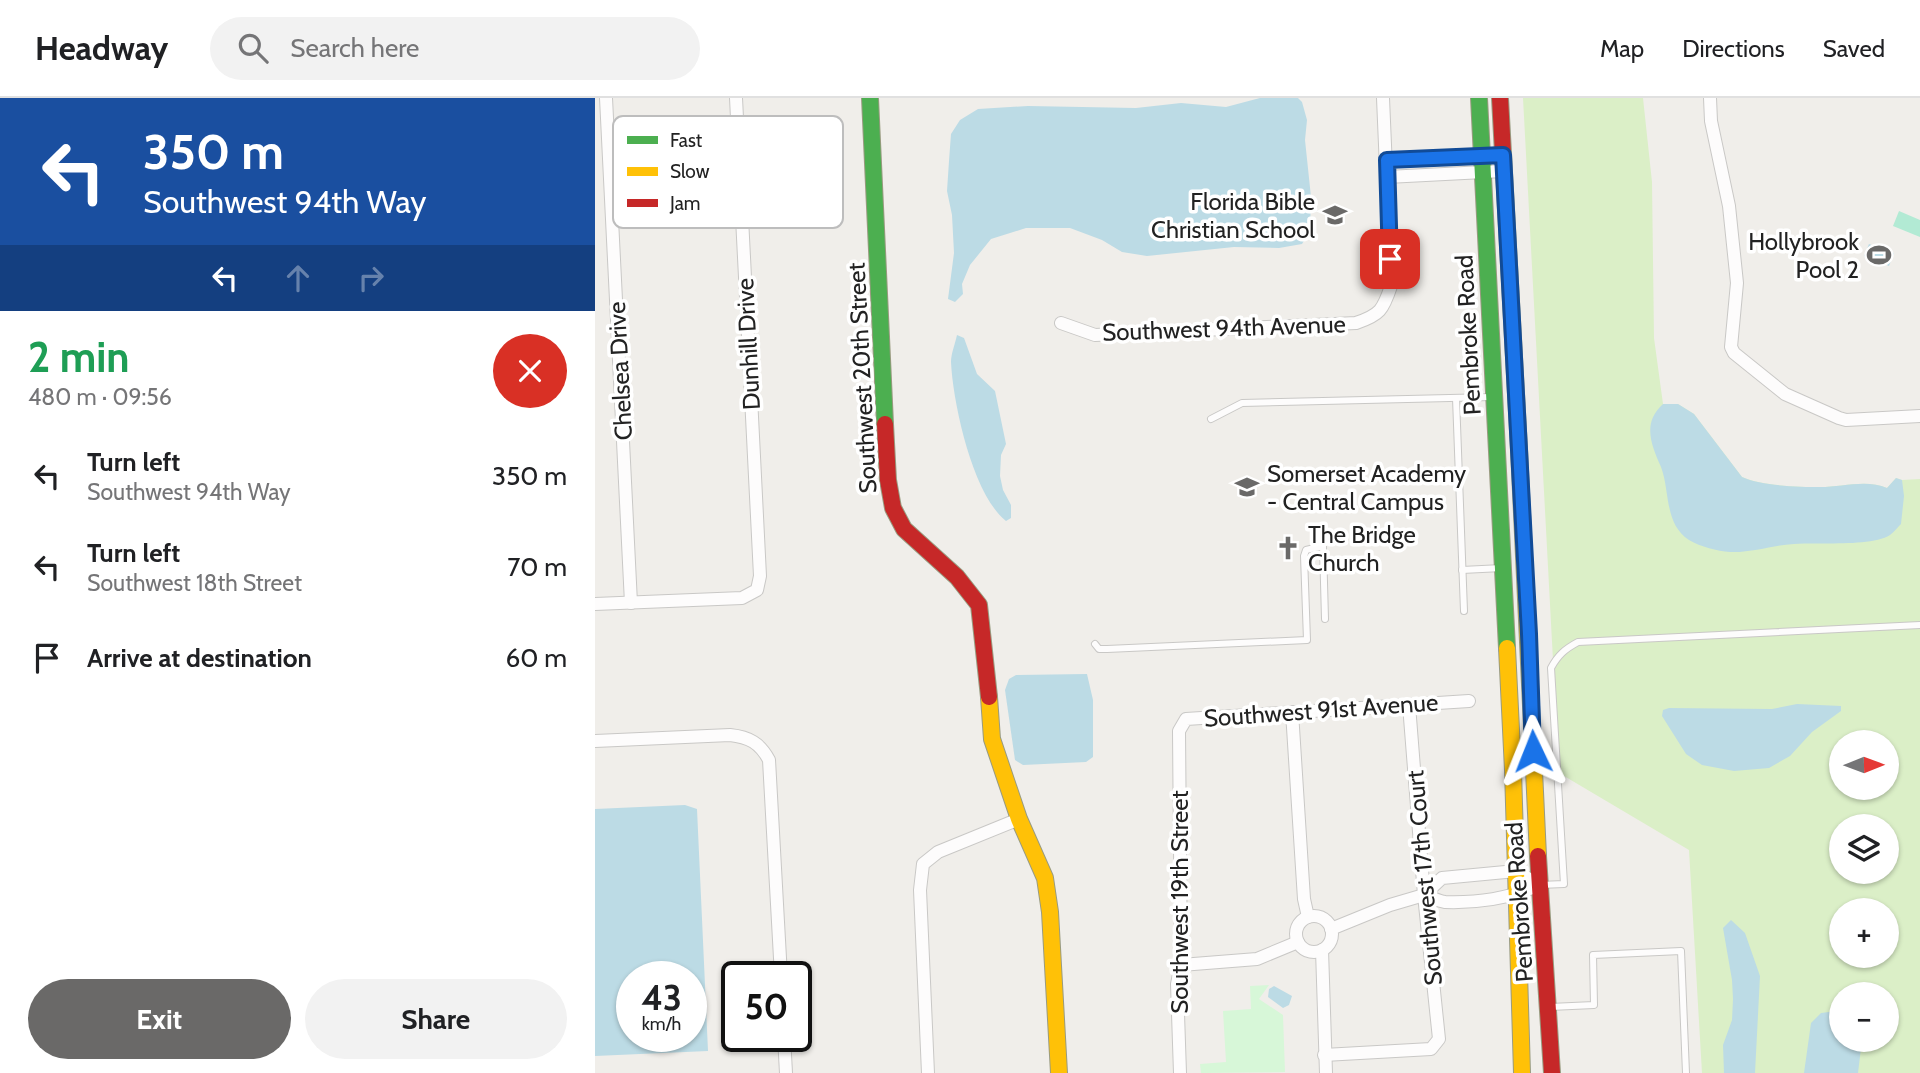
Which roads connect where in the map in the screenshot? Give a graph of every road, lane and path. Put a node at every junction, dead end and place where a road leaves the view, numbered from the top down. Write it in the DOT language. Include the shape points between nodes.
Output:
graph roads {
  1 [pos="606,98"];
  2 [pos="736,98"];
  3 [pos="870,98"];
  4 [pos="1383,98"];
  5 [pos="1479,98"];
  6 [pos="1500,98"];
  7 [pos="1710,98"];
  8 [pos="737,116"];
  9 [pos="1482,155"];
  10 [pos="1387,160"];
  11 [pos="1503,163"];
  12 [pos="1483,172"];
  13 [pos="1387,177"];
  14 [pos="743,228"];
  15 [pos="1061,323"];
  16 [pos="1494,397"];
  17 [pos="1456,398"];
  18 [pos="1920,416"];
  19 [pos="1211,419"];
  20 [pos="1524,567"];
  21 [pos="1503,568"];
  22 [pos="1462,570"];
  23 [pos="631,603"];
  24 [pos="595,604"];
  25 [pos="1464,611"];
  26 [pos="1325,619"];
  27 [pos="1920,625"];
  28 [pos="1095,644"];
  29 [pos="1469,701"];
  30 [pos="1409,705"];
  31 [pos="1292,712"];
  32 [pos="1179,731"];
  33 [pos="595,741"];
  34 [pos="1019,819"];
  35 [pos="1516,871"];
  36 [pos="1539,885"];
  37 [pos="1424,895"];
  38 [pos="1516,896"];
  39 [pos="1308,917"];
  40 [pos="1331,929"];
  41 [pos="1298,942"];
  42 [pos="1322,950"];
  43 [pos="780,961"];
  44 [pos="1181,965"];
  45 [pos="1548,1007"];
  46 [pos="785,1052"];
  47 [pos="1324,1055"];
  48 [pos="786,1073"];
  49 [pos="928,1073"];
  50 [pos="1059,1073"];
  51 [pos="1180,1073"];
  52 [pos="1325,1073"];
  53 [pos="1522,1073"];
  54 [pos="1552,1073"];
  55 [pos="1686,1073"];
  1 -- 23 [label="street, Chelsea Drive"];
  2 -- 8 [label="street, Dunhill Drive"];
  3 -- 34 [label="main road, Southwest 20th Street" via="893,508 904,529 979,605 992,739"];
  4 -- 10 [label="street"];
  5 -- 9 [label="main road, Pembroke Road"];
  6 -- 11 [label="main road, Pembroke Road"];
  7 -- 18 [label="street" via="1734,248 1737,283 1730,339 1734,354 1785,394 1839,418"];
  9 -- 10 [label="street"];
  9 -- 11 [label="street"];
  9 -- 12 [label="main road, Pembroke Road"];
  10 -- 13 [label="street"];
  11 -- 12 [label="street"];
  11 -- 20 [label="main road, Pembroke Road"];
  12 -- 13 [label="street"];
  12 -- 16 [label="main road, Pembroke Road"];
  13 -- 15 [label="street, Southwest 94th Avenue" via="1391,286 1384,308 1373,318 1356,323 1095,335"];
  14 -- 23 [label="street, Dunhill Drive" via="760,576 757,590 742,598"];
  16 -- 17 [label="lane"];
  16 -- 21 [label="main road, Pembroke Road"];
  17 -- 19 [label="lane" via="1242,403"];
  17 -- 22 [label="lane"];
  20 -- 21 [label="main road"];
  20 -- 36 [label="main road, Pembroke Road"];
  21 -- 22 [label="lane"];
  21 -- 35 [label="main road, Pembroke Road"];
  22 -- 25 [label="lane"];
  23 -- 24 [label="street"];
  26 -- 28 [label="lane" via="1323,546 1314,546 1304,556 1307,640 1100,649"];
  27 -- 36 [label="lane" via="1578,642 1566,649 1551,668 1564,884"];
  29 -- 30 [label="street, Southwest 91st Avenue"];
  30 -- 31 [label="street, Southwest 91st Avenue"];
  30 -- 37 [label="street, Southwest 17th Court"];
  31 -- 32 [label="street, Southwest 91st Avenue" via="1187,719"];
  31 -- 39 [label="street"];
  32 -- 44 [label="street, Southwest 19th Street"];
  33 -- 43 [label="street" via="730,735 756,742 769,760"];
  34 -- 49 [label="street" via="938,852 923,864 920,890"];
  34 -- 50 [label="main road, Southwest 20th Street" via="1045,878"];
  35 -- 36 [label="street"];
  35 -- 37 [label="street" via="1442,878"];
  35 -- 38 [label="main road, Pembroke Road"];
  36 -- 38 [label="street"];
  36 -- 45 [label="main road, Pembroke Road"];
  37 -- 38 [label="street" via="1443,902"];
  37 -- 40 [label="street"];
  37 -- 47 [label="street, Southwest 17th Court" via="1439,1039 1431,1049"];
  38 -- 53 [label="main road, Pembroke Road"];
  39 -- 40 [label="street" via="1327,921"];
  39 -- 41 [label="street" via="1298,927"];
  40 -- 42 [label="street"];
  41 -- 42 [label="street" via="1308,951"];
  41 -- 44 [label="street" via="1257,959"];
  42 -- 47 [label="street"];
  44 -- 51 [label="street, Southwest 19th Street" via="1177,984"];
  45 -- 54 [label="main road, Pembroke Road"];
  45 -- 55 [label="lane" via="1594,1005 1593,955 1681,951"];
  46 -- 48 [label="street"];
  47 -- 52 [label="street"];
}
